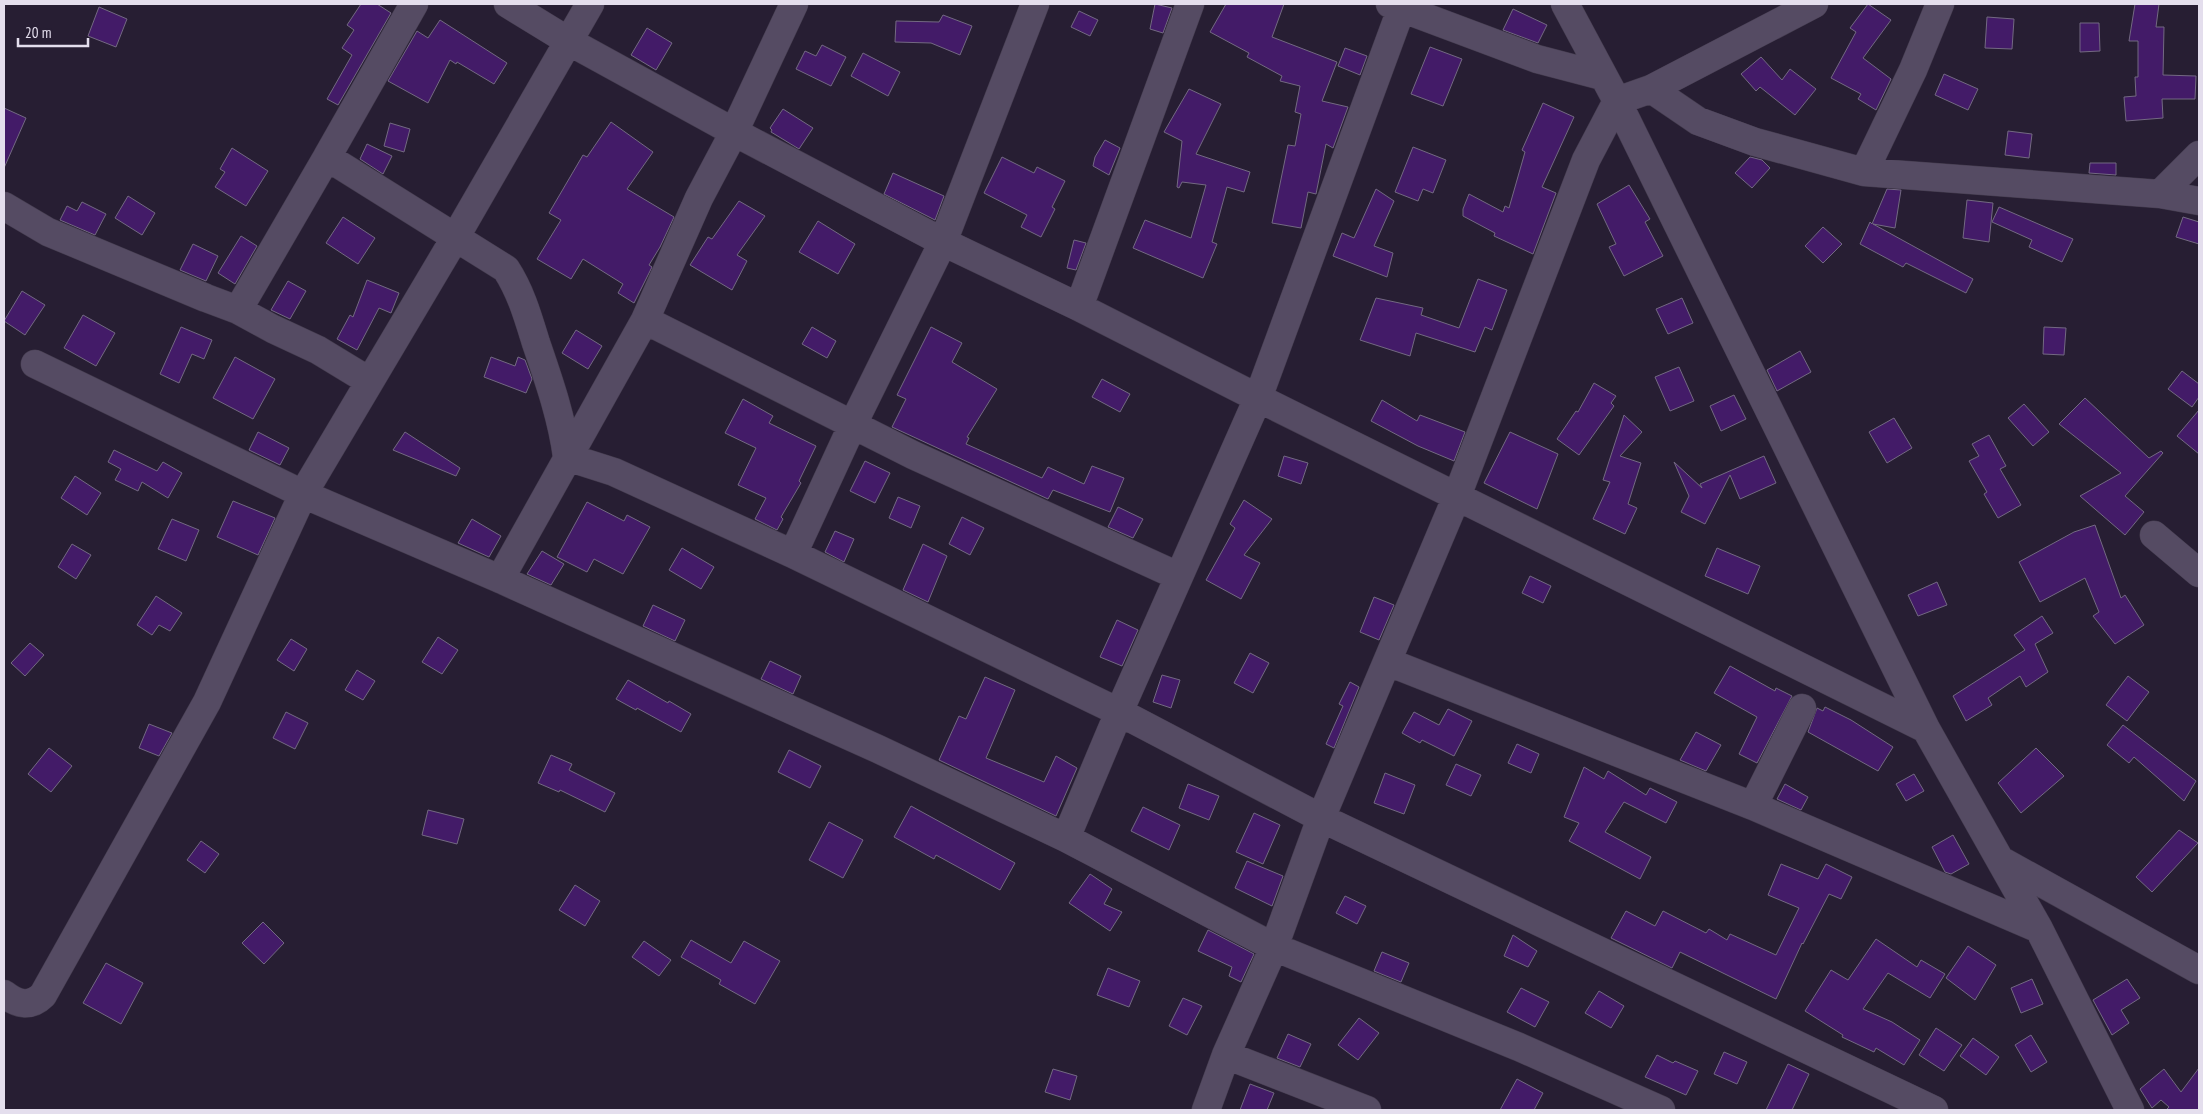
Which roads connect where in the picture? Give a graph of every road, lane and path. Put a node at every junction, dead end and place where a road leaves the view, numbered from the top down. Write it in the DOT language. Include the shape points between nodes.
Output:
graph roads {
  1 [pos="414,4"];
  2 [pos="508,4"];
  3 [pos="590,4"];
  4 [pos="794,4"];
  5 [pos="1035,4"];
  6 [pos="1190,4"];
  7 [pos="1565,4"];
  8 [pos="1814,4"];
  9 [pos="1940,4"];
  10 [pos="1398,5"];
  11 [pos="570,42"];
  12 [pos="1602,76"];
  13 [pos="1651,89"];
  14 [pos="1617,101"];
  15 [pos="734,132"];
  16 [pos="2199,156"];
  17 [pos="327,157"];
  18 [pos="1864,172"];
  19 [pos="2160,194"];
  20 [pos="2199,201"];
  21 [pos="4,206"];
  22 [pos="455,238"];
  23 [pos="943,242"];
  24 [pos="1079,307"];
  25 [pos="238,310"];
  26 [pos="644,320"];
  27 [pos="35,364"];
  28 [pos="369,380"];
  29 [pos="1258,398"];
  30 [pos="853,424"];
  31 [pos="567,457"];
  32 [pos="303,494"];
  33 [pos="1457,496"];
  34 [pos="2154,536"];
  35 [pos="793,554"];
  36 [pos="2199,573"];
  37 [pos="1178,576"];
  38 [pos="500,579"];
  39 [pos="1388,662"];
  40 [pos="1802,708"];
  41 [pos="1119,712"];
  42 [pos="1926,729"];
  43 [pos="1753,806"];
  44 [pos="1321,818"];
  45 [pos="1066,838"];
  46 [pos="2002,861"];
  47 [pos="2039,929"];
  48 [pos="1274,947"];
  49 [pos="2199,970"];
  50 [pos="4,994"];
  51 [pos="1226,1055"];
  52 [pos="1206,1110"];
  53 [pos="1367,1110"];
  54 [pos="1662,1110"];
  55 [pos="1934,1110"];
  56 [pos="2130,1110"];
  1 -- 17 [label="street"];
  2 -- 11 [label="street"];
  3 -- 11 [label="street"];
  4 -- 15 [label="street"];
  5 -- 23 [label="street"];
  6 -- 24 [label="street"];
  7 -- 12 [label="street"];
  8 -- 13 [label="street"];
  9 -- 18 [label="street" via="1914,70"];
  10 -- 12 [label="street" via="1537,59"];
  10 -- 29 [label="street"];
  11 -- 15 [label="street"];
  11 -- 22 [label="street"];
  12 -- 14 [label="street"];
  13 -- 14 [label="street"];
  13 -- 18 [label="street" via="1698,121 1755,142"];
  14 -- 33 [label="street" via="1586,160"];
  14 -- 42 [label="street"];
  15 -- 23 [label="street"];
  15 -- 26 [label="street" via="699,198"];
  16 -- 19 [label="street"];
  17 -- 22 [label="street"];
  17 -- 25 [label="street"];
  18 -- 19 [label="street"];
  19 -- 20 [label="street"];
  21 -- 25 [label="street" via="48,232"];
  22 -- 28 [label="street"];
  22 -- 31 [label="street" via="506,269 517,286 564,429"];
  23 -- 24 [label="street"];
  23 -- 30 [label="street"];
  24 -- 29 [label="street"];
  25 -- 28 [label="street"];
  26 -- 30 [label="street"];
  26 -- 31 [label="street"];
  27 -- 32 [label="street"];
  28 -- 32 [label="street"];
  29 -- 33 [label="street"];
  29 -- 37 [label="street"];
  30 -- 35 [label="street"];
  30 -- 37 [label="street"];
  31 -- 35 [label="street" via="614,472"];
  31 -- 38 [label="street"];
  32 -- 38 [label="street"];
  32 -- 50 [label="street" via="207,702 42,995 35,1003 28,1004"];
  33 -- 39 [label="street"];
  33 -- 42 [label="street"];
  34 -- 36 [label="street"];
  35 -- 41 [label="street"];
  37 -- 41 [label="street"];
  38 -- 45 [label="street" via="878,749"];
  39 -- 43 [label="street"];
  39 -- 44 [label="street"];
  40 -- 43 [label="street"];
  41 -- 44 [label="street"];
  41 -- 45 [label="street"];
  42 -- 46 [label="street"];
  43 -- 47 [label="street"];
  44 -- 48 [label="street"];
  44 -- 55 [label="street"];
  45 -- 48 [label="street"];
  46 -- 47 [label="street"];
  46 -- 49 [label="street"];
  47 -- 56 [label="street"];
  48 -- 51 [label="street"];
  48 -- 54 [label="street" via="1519,1047"];
  51 -- 52 [label="street"];
  51 -- 53 [label="street"];
}
